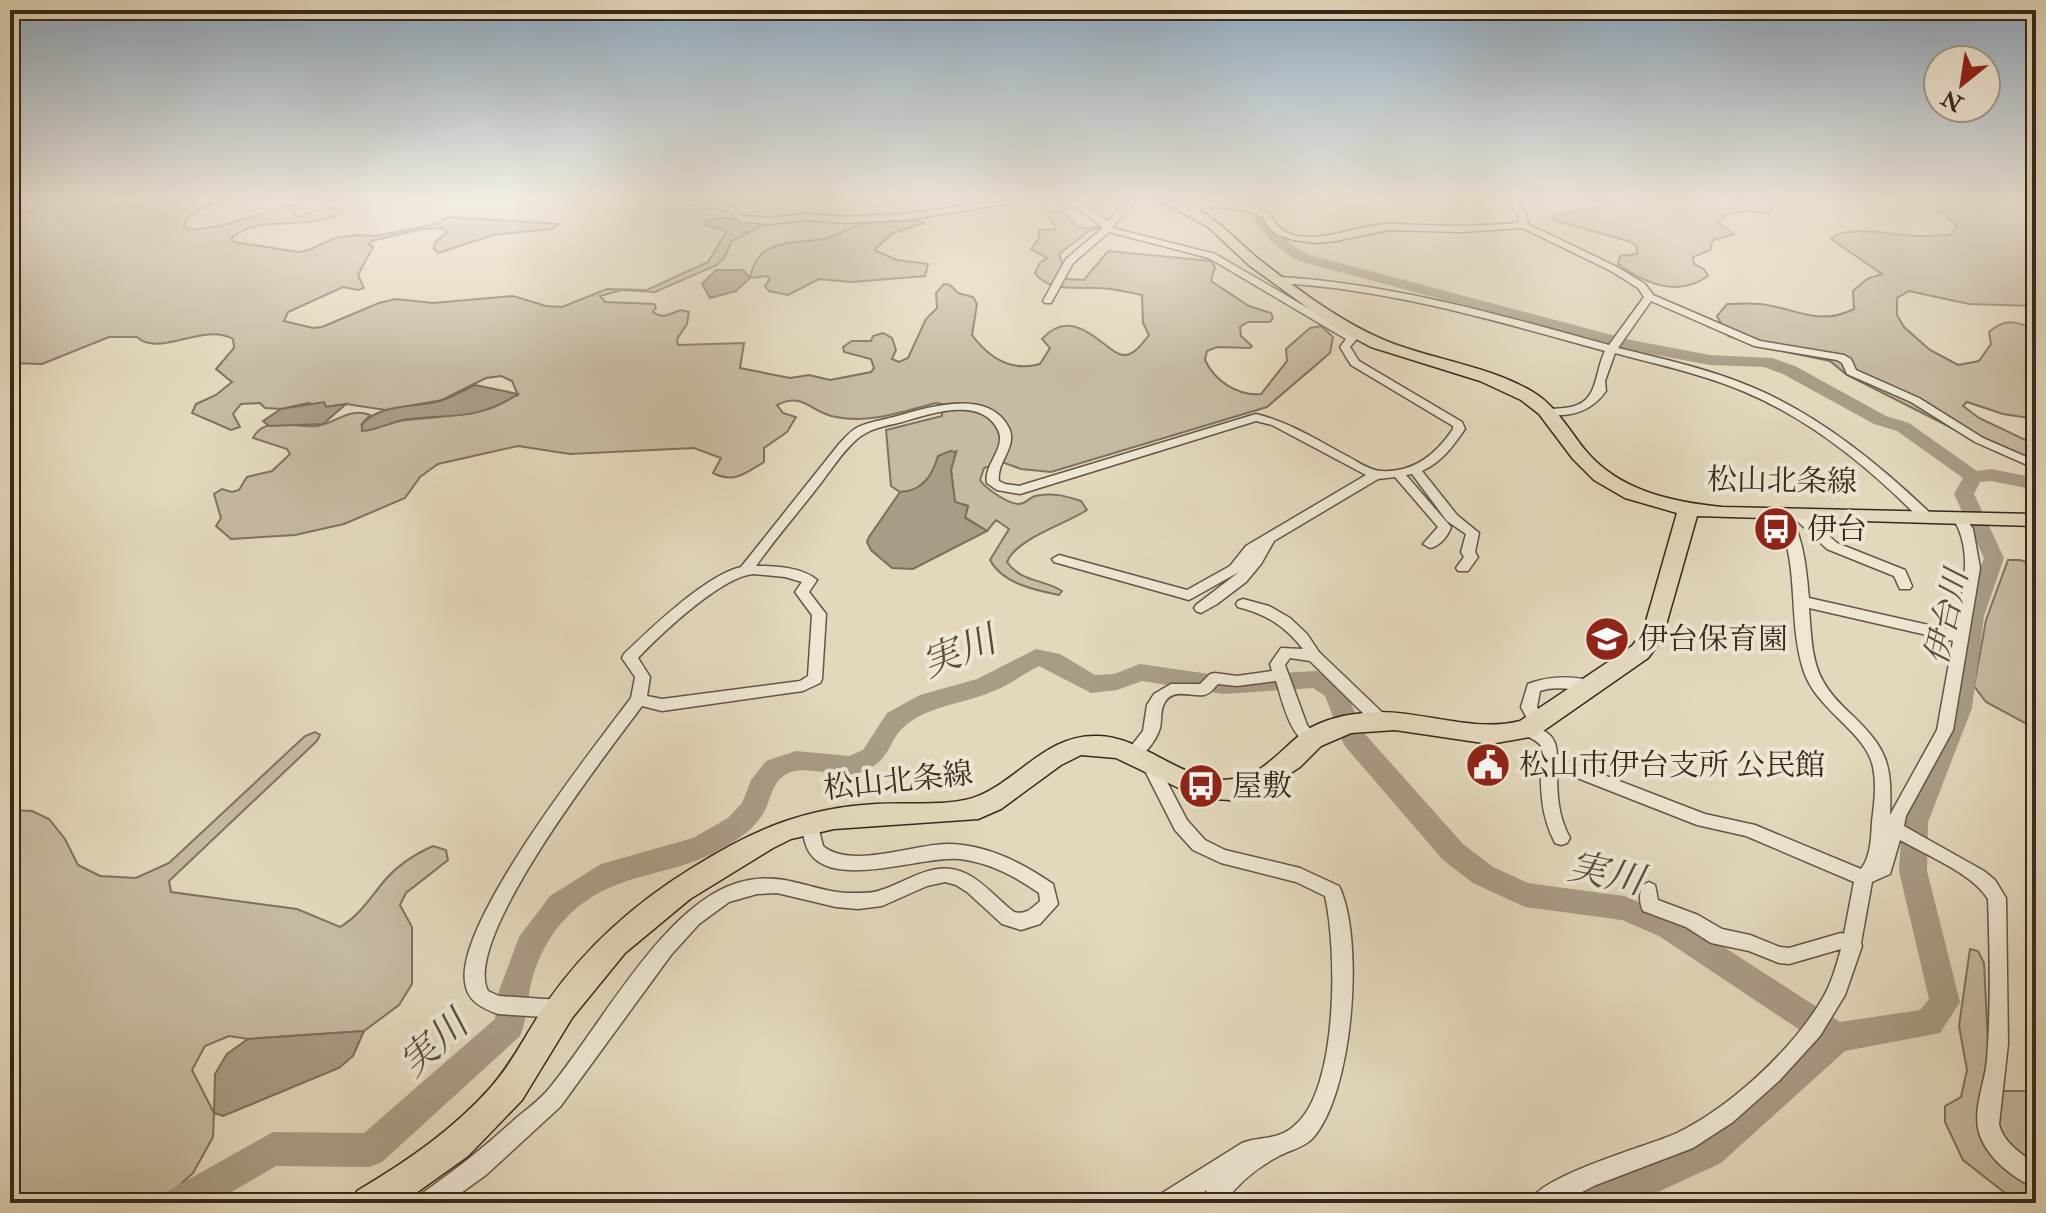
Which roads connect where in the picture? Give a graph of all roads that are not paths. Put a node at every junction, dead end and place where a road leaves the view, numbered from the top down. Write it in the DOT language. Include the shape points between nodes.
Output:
graph roads {
  1 [pos="1076,255"];
  2 [pos="1207,255"];
  3 [pos="1246,255"];
  4 [pos="1585,255"];
  5 [pos="1280,280"];
  6 [pos="1649,297"];
  7 [pos="1048,301"];
  8 [pos="1354,336"];
  9 [pos="1612,349"];
  10 [pos="1549,412"];
  11 [pos="2036,465"];
  12 [pos="1415,470"];
  13 [pos="1398,473"];
  14 [pos="1375,475"];
  15 [pos="1688,511"];
  16 [pos="1789,514"];
  17 [pos="1925,516"];
  18 [pos="1958,517"];
  19 [pos="2036,520"];
  20 [pos="1269,538"];
  21 [pos="1430,544"];
  22 [pos="1059,559"];
  23 [pos="1463,568"];
  24 [pos="746,570"];
  25 [pos="1905,586"];
  26 [pos="1801,601"];
  27 [pos="1243,604"];
  28 [pos="1201,608"];
  29 [pos="1962,638"];
  30 [pos="1314,656"];
  31 [pos="1281,679"];
  32 [pos="638,700"];
  33 [pos="1380,720"];
  34 [pos="1532,726"];
  35 [pos="1311,739"];
  36 [pos="1140,758"];
  37 [pos="1551,761"];
  38 [pos="810,823"];
  39 [pos="1901,832"];
  40 [pos="1561,838"];
  41 [pos="1863,878"];
  42 [pos="1649,890"];
  43 [pos="1853,946"];
  44 [pos="560,1009"];
  45 [pos="1267,1151"];
  46 [pos="2036,1177"];
  47 [pos="369,1203"];
  48 [pos="428,1203"];
  49 [pos="1167,1203"];
  50 [pos="1213,1203"];
  51 [pos="1540,1203"];
  1 -- 7 [label="street"];
  2 -- 8 [label="street"];
  3 -- 5 [label="main road"];
  4 -- 6 [label="street" via="1642,286"];
  5 -- 8 [label="main road"];
  5 -- 9 [label="street" via="1407,294"];
  6 -- 9 [label="street"];
  6 -- 11 [label="street" via="1758,344 1840,357 1851,372"];
  8 -- 10 [label="main road" via="1501,383"];
  8 -- 12 [label="street" via="1345,347 1355,363 1458,424 1439,458"];
  9 -- 10 [label="street" via="1596,398 1578,410"];
  9 -- 17 [label="street" via="1712,375 1772,400 1850,453"];
  10 -- 15 [label="main road" via="1588,466 1642,496"];
  12 -- 13 [label="street"];
  12 -- 23 [label="street" via="1452,518 1473,533 1471,557"];
  13 -- 14 [label="street"];
  13 -- 21 [label="street" via="1445,527"];
  14 -- 20 [label="street"];
  14 -- 24 [label="street" via="1256,417 1009,490 1000,487 990,470 1006,443 1001,425 980,411 951,405 859,432"];
  15 -- 16 [label="main road, 松山北条線"];
  15 -- 34 [label="main road, 松山北条線" via="1654,634 1640,652"];
  16 -- 17 [label="main road, 松山北条線"];
  16 -- 25 [label="street" via="1832,546 1900,573"];
  16 -- 26 [label="street"];
  17 -- 18 [label="main road, 松山北条線"];
  18 -- 19 [label="main road, 松山北条線"];
  18 -- 29 [label="street" via="1967,529 1973,568"];
  20 -- 22 [label="street" via="1235,569 1189,595"];
  20 -- 28 [label="street" via="1236,585"];
  24 -- 32 [label="street" via="731,574 629,658 645,682"];
  24 -- 32 [label="street" via="791,571 810,580 802,592 819,614 815,679 803,686 662,705"];
  26 -- 29 [label="street"];
  26 -- 41 [label="street" via="1814,680 1881,765 1875,863"];
  27 -- 30 [label="street" via="1263,606 1300,635"];
  29 -- 39 [label="street" via="1945,730 1898,815"];
  30 -- 31 [label="street" via="1286,652 1277,664"];
  30 -- 33 [label="street"];
  31 -- 35 [label="street" via="1300,728"];
  31 -- 36 [label="street" via="1210,684 1203,690 1182,686 1161,694"];
  32 -- 44 [label="street" via="546,826 485,929 478,952 474,981 481,997 498,1005"];
  33 -- 34 [label="main road, 松山北条線" via="1496,735"];
  33 -- 35 [label="main road, 松山北条線" via="1334,728"];
  34 -- 37 [label="street" via="1549,745"];
  35 -- 36 [label="main road, 松山北条線" via="1275,771 1231,790 1211,788"];
  36 -- 38 [label="main road, 松山北条線" via="1104,745 1084,746 1063,751 998,800 978,808 870,813"];
  36 -- 45 [label="street" via="1199,845 1315,881 1333,891 1339,909 1343,932 1335,1064 1321,1105 1304,1132"];
  37 -- 40 [label="street" via="1549,798"];
  37 -- 41 [label="street" via="1703,820 1749,830"];
  38 -- 44 [label="main road, 松山北条線" via="766,839 684,886 619,939"];
  38 -- 48 [label="street" via="817,852 827,860 862,864 907,854 971,852 1030,877 1047,889 1049,904 1026,922 1008,919 976,887 944,875 880,898 849,901 763,883 716,899 664,949 553,1100 478,1167"];
  39 -- 41 [label="street" via="1884,869"];
  39 -- 46 [label="street" via="1978,876 1997,898 1998,1060 1987,1121 1998,1146"];
  41 -- 43 [label="street"];
  42 -- 43 [label="street" via="1649,905 1718,937 1779,955 1841,941"];
  43 -- 51 [label="street" via="1827,1012 1790,1056 1727,1113 1686,1140"];
  44 -- 47 [label="main road, 松山北条線" via="503,1099 414,1178"];
  45 -- 49 [label="street" via="1250,1151"];
  45 -- 50 [label="street" via="1238,1172"];
}
